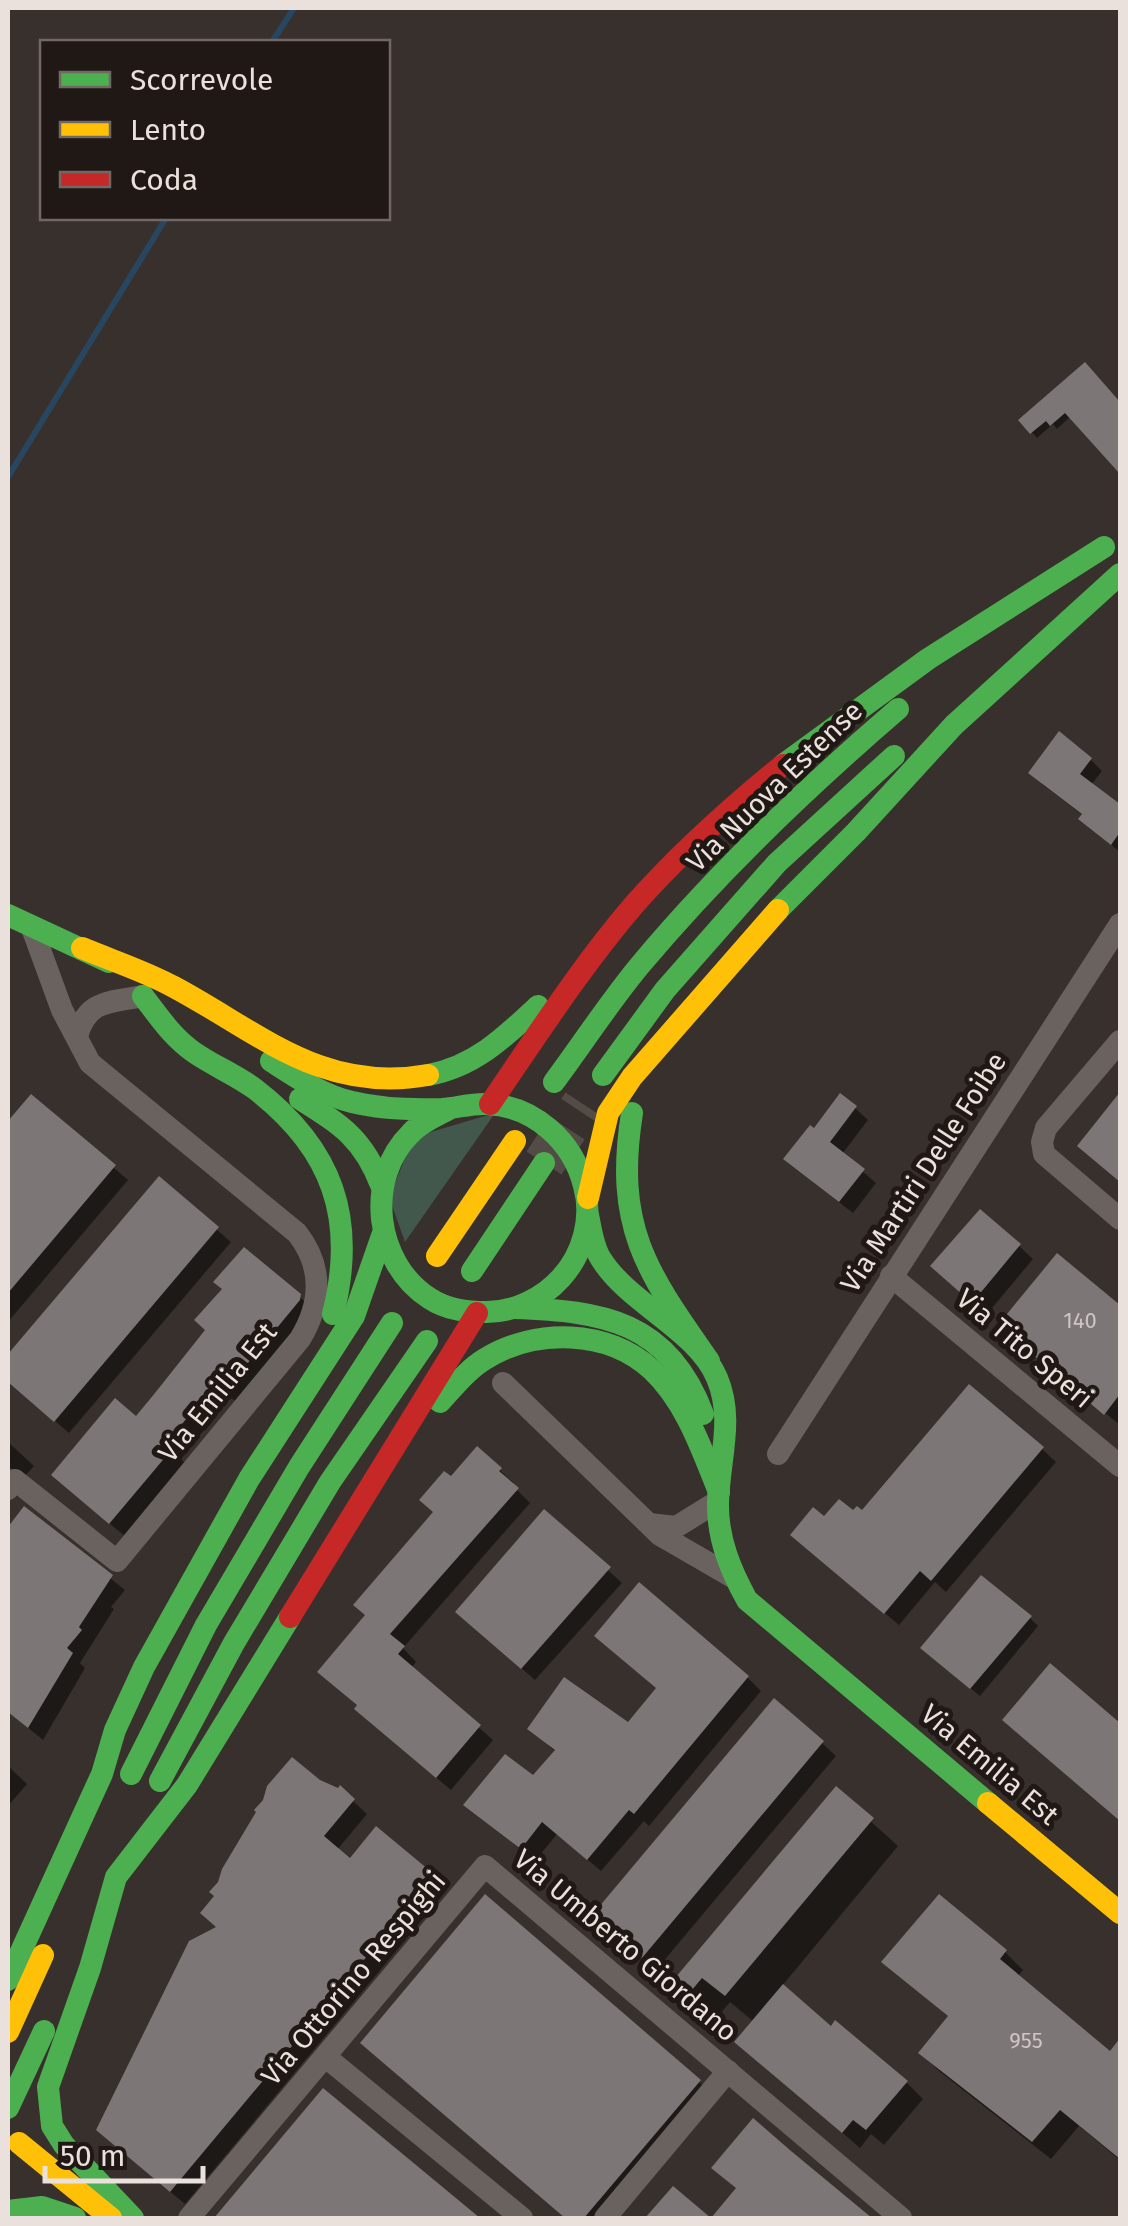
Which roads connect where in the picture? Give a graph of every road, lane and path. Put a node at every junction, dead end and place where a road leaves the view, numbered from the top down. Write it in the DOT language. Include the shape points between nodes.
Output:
graph roads {
  1 [pos="1112,540"];
  2 [pos="1120,573"];
  3 [pos="18,921"];
  4 [pos="1120,924"];
  5 [pos="603,944"];
  6 [pos="82,948"];
  7 [pos="143,996"];
  8 [pos="77,1036"];
  9 [pos="666,1040"];
  10 [pos="1120,1041"];
  11 [pos="554,1082"];
  12 [pos="593,1089"];
  13 [pos="497,1105"];
  14 [pos="450,1109"];
  15 [pos="515,1141"];
  16 [pos="544,1162"];
  17 [pos="381,1185"];
  18 [pos="588,1207"];
  19 [pos="1120,1219"];
  20 [pos="382,1236"];
  21 [pos="437,1256"];
  22 [pos="472,1272"];
  23 [pos="891,1276"];
  24 [pos="514,1308"];
  25 [pos="469,1312"];
  26 [pos="392,1322"];
  27 [pos="426,1342"];
  28 [pos="709,1361"];
  29 [pos="503,1383"];
  30 [pos="305,1390"];
  31 [pos="778,1454"];
  32 [pos="1120,1466"];
  33 [pos="11,1484"];
  34 [pos="719,1496"];
  35 [pos="647,1523"];
  36 [pos="736,1579"];
  37 [pos="184,1598"];
  38 [pos="287,1619"];
  39 [pos="118,1800"];
  40 [pos="484,1866"];
  41 [pos="116,1877"];
  42 [pos="1120,1914"];
  43 [pos="8,1980"];
  44 [pos="8,2032"];
  45 [pos="327,2058"];
  46 [pos="728,2071"];
  47 [pos="8,2108"];
  48 [pos="19,2142"];
  49 [pos="8,2211"];
  50 [pos="76,2218"];
  51 [pos="110,2218"];
  52 [pos="133,2218"];
  53 [pos="189,2218"];
  54 [pos="522,2218"];
  55 [pos="605,2218"];
  56 [pos="901,2218"];
  1 -- 5 [label="main road" via="810,742 710,827"];
  1 -- 11 [label="main road, Via Nuova Estense" via="814,781 640,965"];
  2 -- 9 [label="main road" via="954,726 783,904"];
  2 -- 12 [label="main road, Via Nuova Estense" via="895,755 777,863 664,990"];
  3 -- 6 [label="main road"];
  3 -- 7 [label="main road"];
  3 -- 8 [label="street"];
  4 -- 23 [label="street, Via Martiri Delle Foibe"];
  5 -- 6 [label="main road" via="482,1055 384,1081 316,1068 172,986"];
  5 -- 13 [label="main road"];
  6 -- 14 [label="main road" via="161,989 313,1088 390,1108"];
  7 -- 8 [label="street" via="94,1006"];
  7 -- 17 [label="main road" via="360,1138"];
  7 -- 30 [label="main road" via="178,1040 286,1113 327,1169 345,1228 345,1266"];
  8 -- 33 [label="street, Via Emilia Est" via="90,1063 297,1233 314,1263 314,1310 300,1338 117,1561"];
  9 -- 18 [label="main road" via="608,1113"];
  9 -- 28 [label="main road" via="632,1116 626,1191 642,1259"];
  10 -- 19 [label="street" via="1046,1128 1042,1142 1044,1154"];
  13 -- 14 [label="main road"];
  13 -- 18 [label="main road" via="538,1119 558,1135 579,1165"];
  14 -- 17 [label="main road" via="407,1136"];
  15 -- 21 [label="main road"];
  16 -- 22 [label="main road"];
  17 -- 20 [label="main road"];
  18 -- 24 [label="main road, Via Emilia Est" via="570,1268 547,1292"];
  18 -- 28 [label="main road, Via Emilia Est" via="598,1255 613,1276"];
  20 -- 25 [label="main road" via="414,1287"];
  20 -- 30 [label="main road" via="354,1316"];
  23 -- 31 [label="street, Via Martiri Delle Foibe"];
  23 -- 32 [label="street, Via Tito Speri"];
  24 -- 25 [label="main road, Via Emilia Est"];
  24 -- 34 [label="main road, Via Emilia Est" via="611,1319 662,1350 698,1398"];
  25 -- 38 [label="main road"];
  26 -- 39 [label="main road" via="206,1625"];
  27 -- 41 [label="main road" via="330,1482 234,1643"];
  28 -- 34 [label="main road, Via Emilia Est" via="726,1399"];
  29 -- 35 [label="street, Via Emilia Est"];
  30 -- 37 [label="main road"];
  34 -- 35 [label="street" via="676,1527"];
  34 -- 36 [label="main road, Via Emilia Est" via="722,1538"];
  34 -- 38 [label="main road" via="680,1404 651,1368 615,1346 576,1338 514,1344 460,1378 430,1414"];
  35 -- 36 [label="street, Via Emilia Est"];
  36 -- 42 [label="main road, Via Emilia Est" via="760,1613"];
  37 -- 43 [label="main road" via="122,1714 102,1774"];
  37 -- 44 [label="main road" via="132,1717 87,1862"];
  38 -- 41 [label="main road" via="187,1785"];
  40 -- 45 [label="street, Via Ottorino Respighi"];
  40 -- 46 [label="street, Via Umberto Giordano"];
  41 -- 47 [label="main road"];
  41 -- 52 [label="main road" via="53,2069 49,2109 64,2144"];
  45 -- 53 [label="street, Via Ottorino Respighi"];
  45 -- 54 [label="street"];
  46 -- 55 [label="street, Via Umberto Giordano"];
  46 -- 56 [label="street, Via Umberto Giordano"];
  48 -- 51 [label="main road"];
  49 -- 50 [label="main road" via="35,2206"];
}
